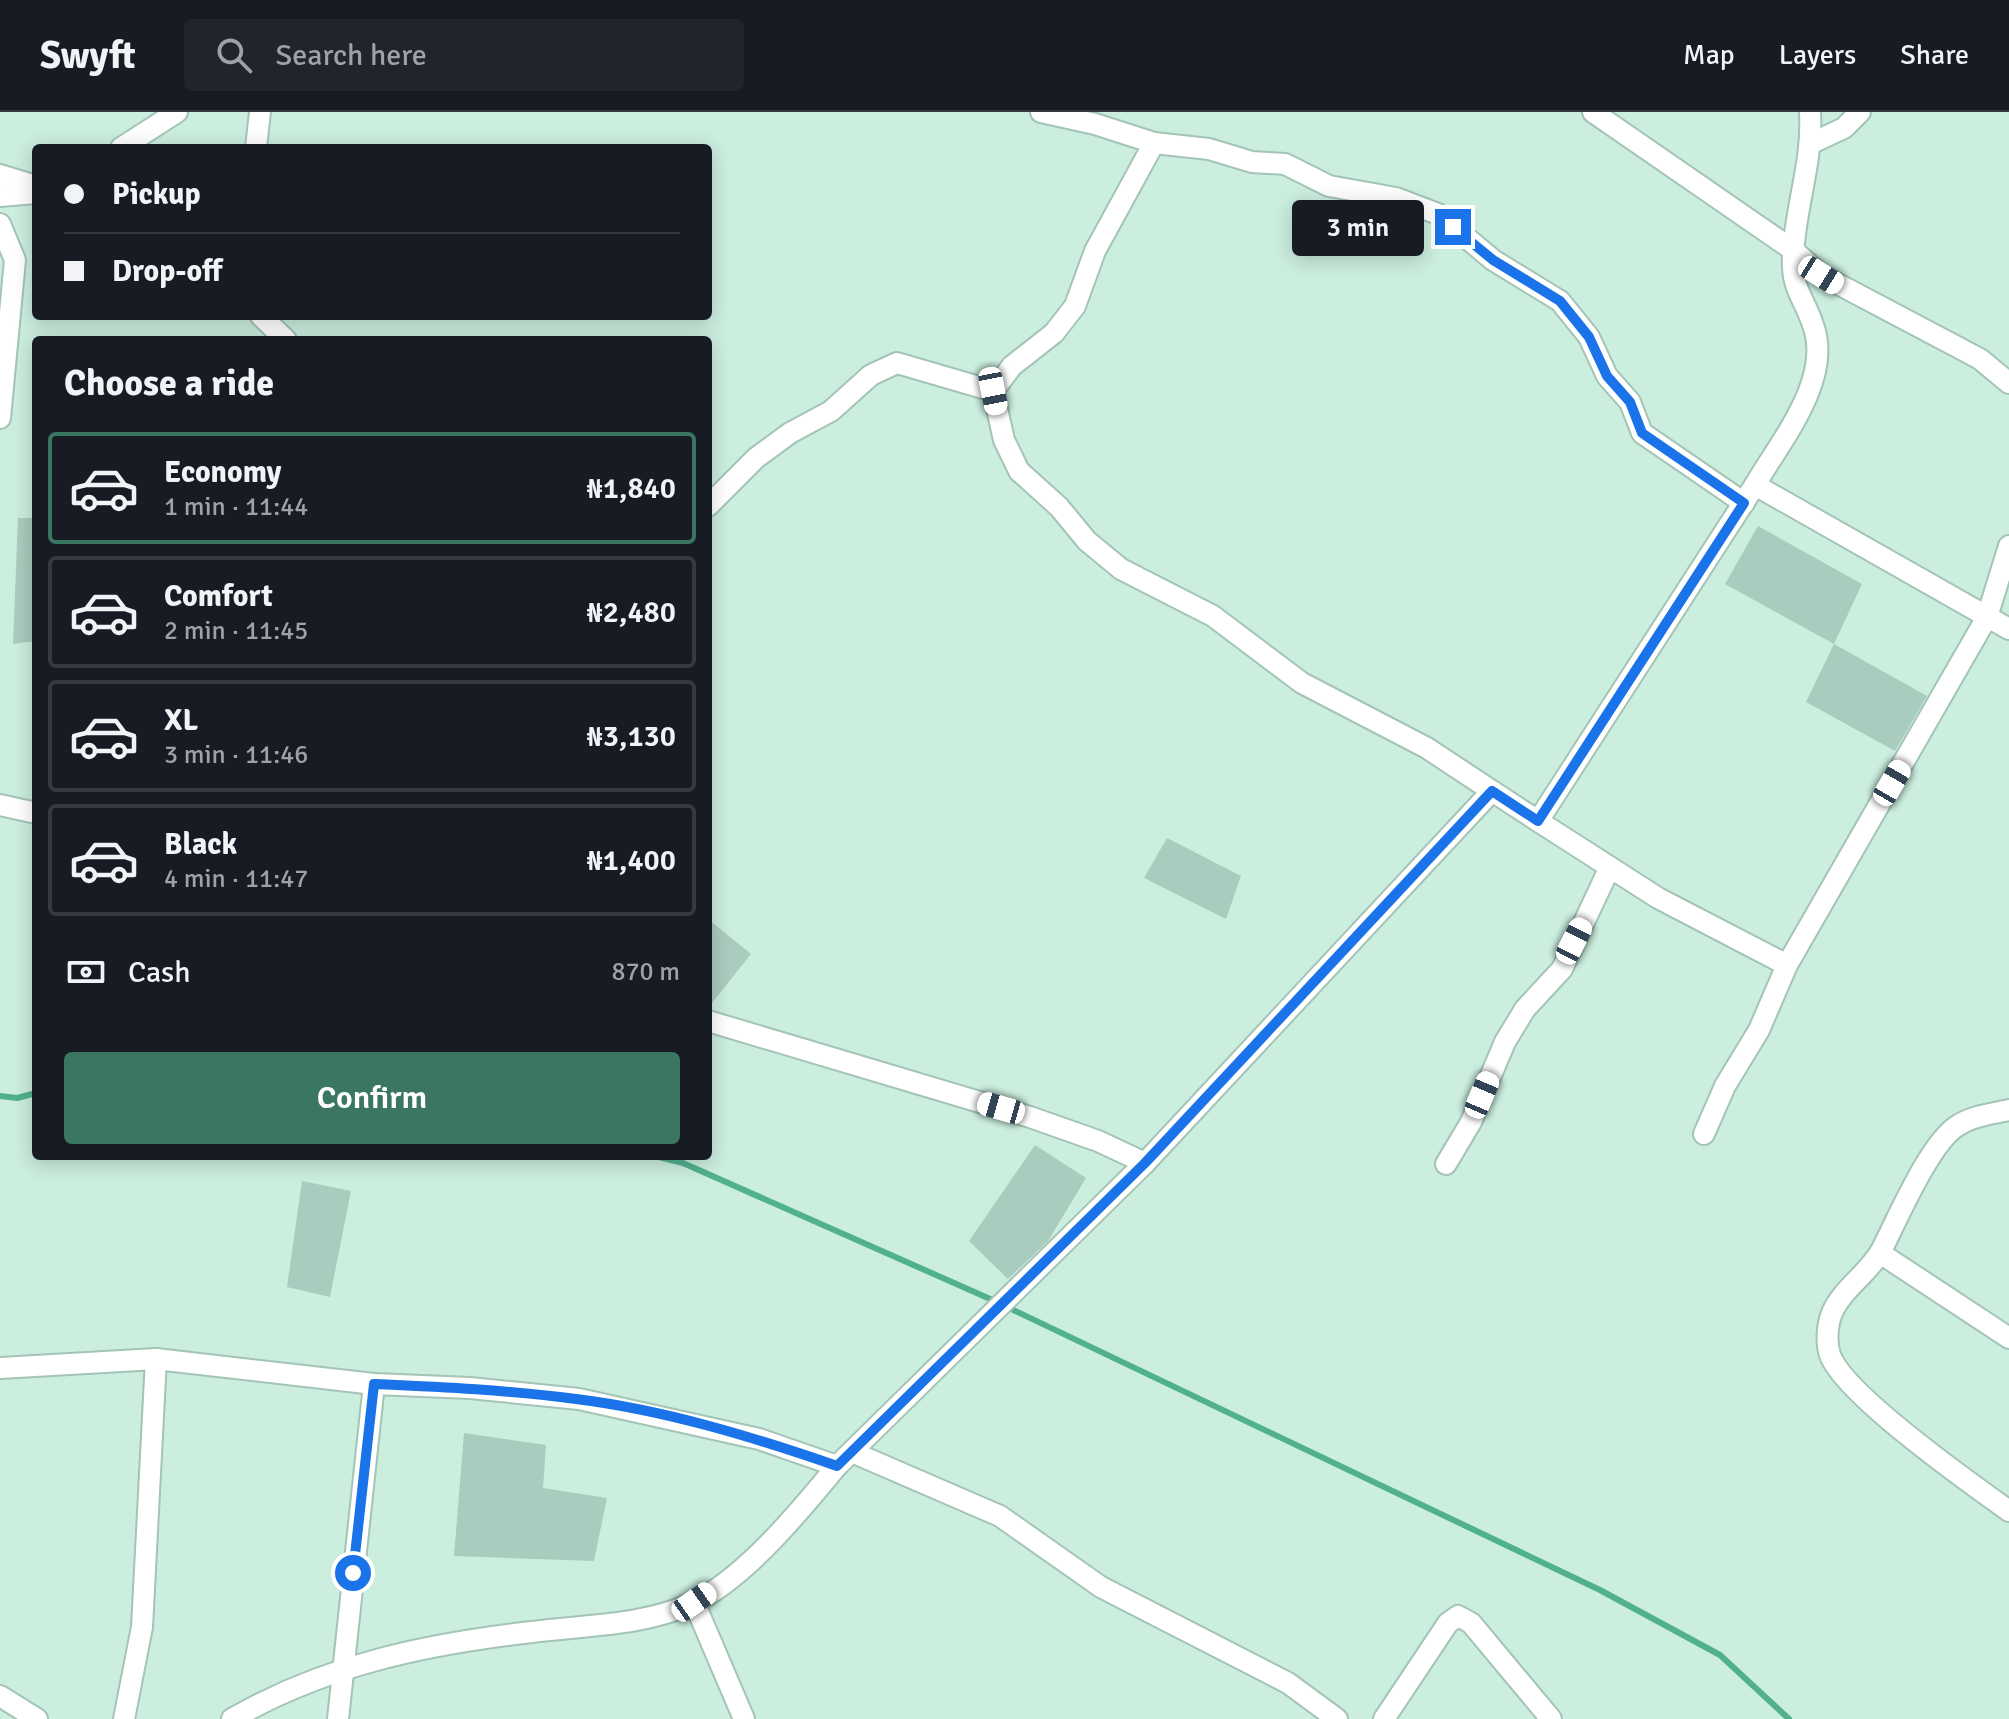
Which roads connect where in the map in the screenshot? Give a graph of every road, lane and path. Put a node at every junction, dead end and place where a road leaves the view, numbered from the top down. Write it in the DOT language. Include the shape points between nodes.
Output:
graph roads {
  1 [pos="177,112"];
  2 [pos="260,112"];
  3 [pos="1041,112"];
  4 [pos="1593,112"];
  5 [pos="1810,112"];
  6 [pos="1860,112"];
  7 [pos="1154,143"];
  8 [pos="1812,143"];
  9 [pos="127,144"];
  10 [pos="256,144"];
  11 [pos="0,175"];
  12 [pos="32,185"];
  13 [pos="32,193"];
  14 [pos="0,196"];
  15 [pos="0,224"];
  16 [pos="1793,250"];
  17 [pos="265,320"];
  18 [pos="282,336"];
  19 [pos="2009,383"];
  20 [pos="993,391"];
  21 [pos="0,418"];
  22 [pos="1750,494"];
  23 [pos="712,502"];
  24 [pos="2009,546"];
  25 [pos="1987,617"];
  26 [pos="2009,629"];
  27 [pos="1492,791"];
  28 [pos="0,805"];
  29 [pos="32,812"];
  30 [pos="1538,821"];
  31 [pos="1610,867"];
  32 [pos="1787,965"];
  33 [pos="712,1022"];
  34 [pos="2009,1110"];
  35 [pos="1704,1134"];
  36 [pos="1145,1163"];
  37 [pos="1446,1164"];
  38 [pos="1880,1253"];
  39 [pos="2009,1338"];
  40 [pos="156,1359"];
  41 [pos="0,1369"];
  42 [pos="374,1384"];
  43 [pos="844,1459"];
  44 [pos="2009,1511"];
  45 [pos="694,1602"];
  46 [pos="343,1668"];
  47 [pos="0,1696"];
  48 [pos="37,1719"];
  49 [pos="124,1719"];
  50 [pos="232,1719"];
  51 [pos="338,1719"];
  52 [pos="744,1719"];
  53 [pos="1337,1719"];
  54 [pos="1384,1719"];
  55 [pos="1551,1719"];
  1 -- 9 [label="street"];
  2 -- 10 [label="street"];
  3 -- 7 [label="street"];
  4 -- 16 [label="street"];
  5 -- 8 [label="street"];
  6 -- 8 [label="street" via="1844,128"];
  7 -- 20 [label="street" via="1095,251 1075,306"];
  7 -- 22 [label="street" via="1285,164 1329,186 1396,198 1438,214 1493,260 1560,301 1589,337 1607,376 1630,402 1642,433"];
  8 -- 16 [label="street"];
  11 -- 12 [label="street"];
  13 -- 14 [label="street"];
  15 -- 21 [label="street" via="15,260"];
  16 -- 19 [label="street" via="1832,282 1980,359"];
  16 -- 22 [label="street" via="1792,275 1813,324 1817,369"];
  17 -- 18 [label="street"];
  20 -- 23 [label="street" via="897,363 883,367 831,411 756,458"];
  20 -- 27 [label="street" via="1004,440 1019,471 1121,569 1213,616 1302,683 1427,748"];
  22 -- 25 [label="street"];
  22 -- 30 [label="street"];
  24 -- 25 [label="street"];
  25 -- 26 [label="street"];
  25 -- 32 [label="street"];
  27 -- 30 [label="street"];
  27 -- 36 [label="street"];
  28 -- 29 [label="street"];
  30 -- 31 [label="street"];
  31 -- 32 [label="street"];
  31 -- 37 [label="street" via="1562,969 1525,1009 1505,1042 1471,1122"];
  32 -- 35 [label="street"];
  33 -- 36 [label="street" via="1030,1117"];
  34 -- 38 [label="street" via="1978,1116 1940,1143"];
  36 -- 43 [label="street"];
  38 -- 39 [label="street"];
  38 -- 44 [label="street" via="1832,1313 1827,1334 1835,1366 1928,1452"];
  40 -- 41 [label="street"];
  40 -- 42 [label="street"];
  40 -- 49 [label="street" via="142,1627"];
  42 -- 43 [label="street" via="579,1399"];
  42 -- 46 [label="street"];
  43 -- 45 [label="street" via="744,1567"];
  43 -- 53 [label="street" via="1000,1516 1101,1587 1288,1683"];
  45 -- 46 [label="street" via="609,1625 436,1645"];
  45 -- 52 [label="street"];
  46 -- 50 [label="street" via="274,1694"];
  46 -- 51 [label="street"];
  47 -- 48 [label="street"];
  54 -- 55 [label="street" via="1448,1623 1458,1616 1471,1623"];
}
